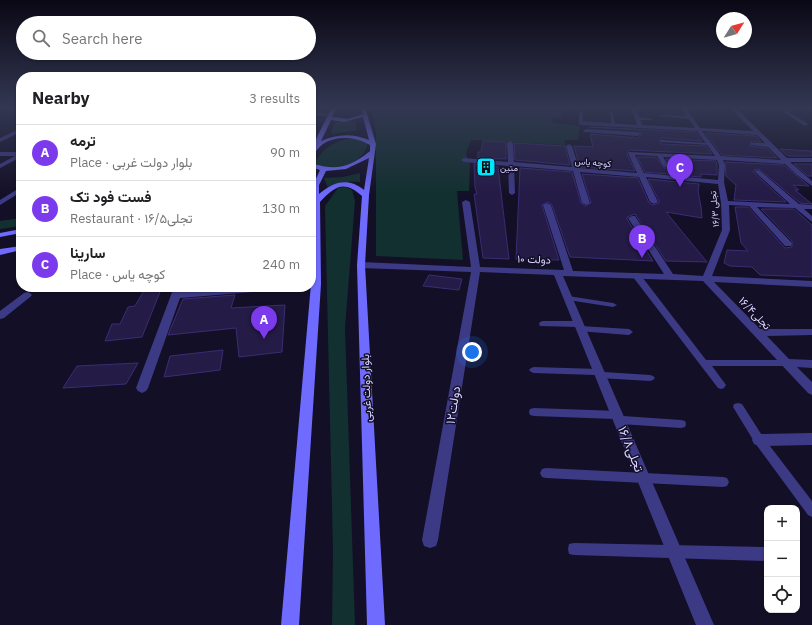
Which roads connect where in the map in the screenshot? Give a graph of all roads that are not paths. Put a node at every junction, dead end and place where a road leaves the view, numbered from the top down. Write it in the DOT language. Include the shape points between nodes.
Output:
graph roads {
  1 [pos="370,136"];
  2 [pos="703,136"];
  3 [pos="760,136"];
  4 [pos="663,142"];
  5 [pos="510,143"];
  6 [pos="709,144"];
  7 [pos="753,144"];
  8 [pos="769,145"];
  9 [pos="569,146"];
  10 [pos="316,148"];
  11 [pos="373,148"];
  12 [pos="0,154"];
  13 [pos="16,154"];
  14 [pos="658,154"];
  15 [pos="16,157"];
  16 [pos="719,158"];
  17 [pos="464,160"];
  18 [pos="812,160"];
  19 [pos="786,161"];
  20 [pos="510,164"];
  21 [pos="0,166"];
  22 [pos="666,166"];
  23 [pos="316,168"];
  24 [pos="576,169"];
  25 [pos="321,170"];
  26 [pos="757,171"];
  27 [pos="316,172"];
  28 [pos="799,174"];
  29 [pos="641,175"];
  30 [pos="812,175"];
  31 [pos="721,182"];
  32 [pos="812,184"];
  33 [pos="316,185"];
  34 [pos="16,192"];
  35 [pos="512,193"];
  36 [pos="366,195"];
  37 [pos="316,200"];
  38 [pos="466,202"];
  39 [pos="654,202"];
  40 [pos="0,203"];
  41 [pos="586,203"];
  42 [pos="725,203"];
  43 [pos="751,204"];
  44 [pos="547,205"];
  45 [pos="797,206"];
  46 [pos="812,207"];
  47 [pos="632,218"];
  48 [pos="812,220"];
  49 [pos="16,232"];
  50 [pos="0,235"];
  51 [pos="788,244"];
  52 [pos="16,249"];
  53 [pos="0,252"];
  54 [pos="361,265"];
  55 [pos="476,269"];
  56 [pos="563,272"];
  57 [pos="636,275"];
  58 [pos="670,276"];
  59 [pos="706,279"];
  60 [pos="812,284"];
  61 [pos="178,292"];
  62 [pos="312,292"];
  63 [pos="27,295"];
  64 [pos="568,298"];
  65 [pos="613,305"];
  66 [pos="0,316"];
  67 [pos="543,324"];
  68 [pos="580,327"];
  69 [pos="628,332"];
  70 [pos="812,332"];
  71 [pos="758,333"];
  72 [pos="703,363"];
  73 [pos="786,363"];
  74 [pos="812,364"];
  75 [pos="534,370"];
  76 [pos="599,373"];
  77 [pos="650,378"];
  78 [pos="720,386"];
  79 [pos="142,388"];
  80 [pos="812,390"];
  81 [pos="738,407"];
  82 [pos="534,412"];
  83 [pos="619,418"];
  84 [pos="681,424"];
  85 [pos="759,440"];
  86 [pos="812,440"];
  87 [pos="546,473"];
  88 [pos="643,477"];
  89 [pos="723,482"];
  90 [pos="812,511"];
  91 [pos="430,540"];
  92 [pos="574,549"];
  93 [pos="674,551"];
  94 [pos="764,554"];
  95 [pos="290,625"];
  96 [pos="376,625"];
  97 [pos="705,625"];
  1 -- 11 [label="main road, بلوار دولت غربی"];
  2 -- 6 [label="street"];
  3 -- 8 [label="street"];
  4 -- 6 [label="lane"];
  5 -- 20 [label="street"];
  6 -- 16 [label="street"];
  7 -- 8 [label="street"];
  8 -- 19 [label="street"];
  9 -- 24 [label="street"];
  10 -- 11 [label="main road" via="328,141 347,137 367,140"];
  11 -- 25 [label="main road" via="365,159 348,166"];
  11 -- 36 [label="main road, بلوار دولت غربی"];
  12 -- 13 [label="street"];
  14 -- 16 [label="street"];
  14 -- 22 [label="street"];
  14 -- 29 [label="street" via="631,153"];
  15 -- 21 [label="street"];
  16 -- 19 [label="street"];
  16 -- 31 [label="street, ۱۶/۳ تجلی" via="722,166"];
  17 -- 20 [label="street, کوچه یاس"];
  18 -- 19 [label="street"];
  19 -- 28 [label="street"];
  20 -- 24 [label="street, کوچه یاس"];
  20 -- 35 [label="street"];
  23 -- 25 [label="main road"];
  24 -- 29 [label="street, کوچه یاس"];
  24 -- 41 [label="street"];
  25 -- 27 [label="main road"];
  25 -- 33 [label="main road"];
  26 -- 45 [label="street"];
  28 -- 30 [label="street"];
  28 -- 32 [label="street"];
  29 -- 31 [label="street, کوچه یاس"];
  29 -- 39 [label="street"];
  31 -- 42 [label="street, ۱۶/۳ تجلی"];
  34 -- 40 [label="street"];
  36 -- 37 [label="main road" via="353,185 344,184 327,190"];
  36 -- 54 [label="main road, بلوار دولت غربی"];
  38 -- 55 [label="street, ۱۲دولت"];
  42 -- 43 [label="street"];
  42 -- 59 [label="street, ۱۶/۳ تجلی" via="726,230"];
  43 -- 45 [label="street"];
  43 -- 51 [label="street"];
  44 -- 56 [label="street, تجلی۱۶/۸"];
  45 -- 46 [label="street"];
  45 -- 48 [label="street"];
  47 -- 58 [label="street"];
  49 -- 50 [label="main road"];
  52 -- 53 [label="main road"];
  54 -- 55 [label="street, ۱۰ دولت"];
  54 -- 96 [label="main road, بلوار دولت غربی"];
  55 -- 56 [label="street, ۱۰ دولت"];
  55 -- 91 [label="street, ۱۲دولت"];
  56 -- 57 [label="street, ۱۰ دولت"];
  56 -- 64 [label="street, تجلی۱۶/۸"];
  57 -- 58 [label="street, ۱۰ دولت"];
  57 -- 72 [label="lane"];
  58 -- 59 [label="street, ۱۰ دولت"];
  59 -- 60 [label="street, ۱۰ دولت"];
  59 -- 71 [label="street, تجلی۱۶/۴"];
  61 -- 79 [label="street"];
  62 -- 95 [label="main road"];
  63 -- 66 [label="street"];
  64 -- 65 [label="lane"];
  64 -- 68 [label="street, تجلی۱۶/۸"];
  67 -- 68 [label="lane"];
  68 -- 69 [label="lane"];
  68 -- 76 [label="street, تجلی۱۶/۸"];
  70 -- 71 [label="street"];
  71 -- 73 [label="street, تجلی۱۶/۴"];
  72 -- 73 [label="lane"];
  72 -- 78 [label="lane"];
  73 -- 74 [label="street"];
  73 -- 80 [label="street, تجلی۱۶/۴"];
  75 -- 76 [label="lane"];
  76 -- 77 [label="lane"];
  76 -- 83 [label="street, تجلی۱۶/۸"];
  81 -- 85 [label="lane"];
  82 -- 83 [label="lane"];
  83 -- 84 [label="lane"];
  83 -- 88 [label="street, تجلی۱۶/۸"];
  85 -- 86 [label="street"];
  85 -- 90 [label="lane"];
  87 -- 88 [label="lane"];
  88 -- 89 [label="lane"];
  88 -- 93 [label="street, تجلی۱۶/۸"];
  92 -- 93 [label="lane"];
  93 -- 94 [label="lane"];
  93 -- 97 [label="street, تجلی۱۶/۸"];
}
